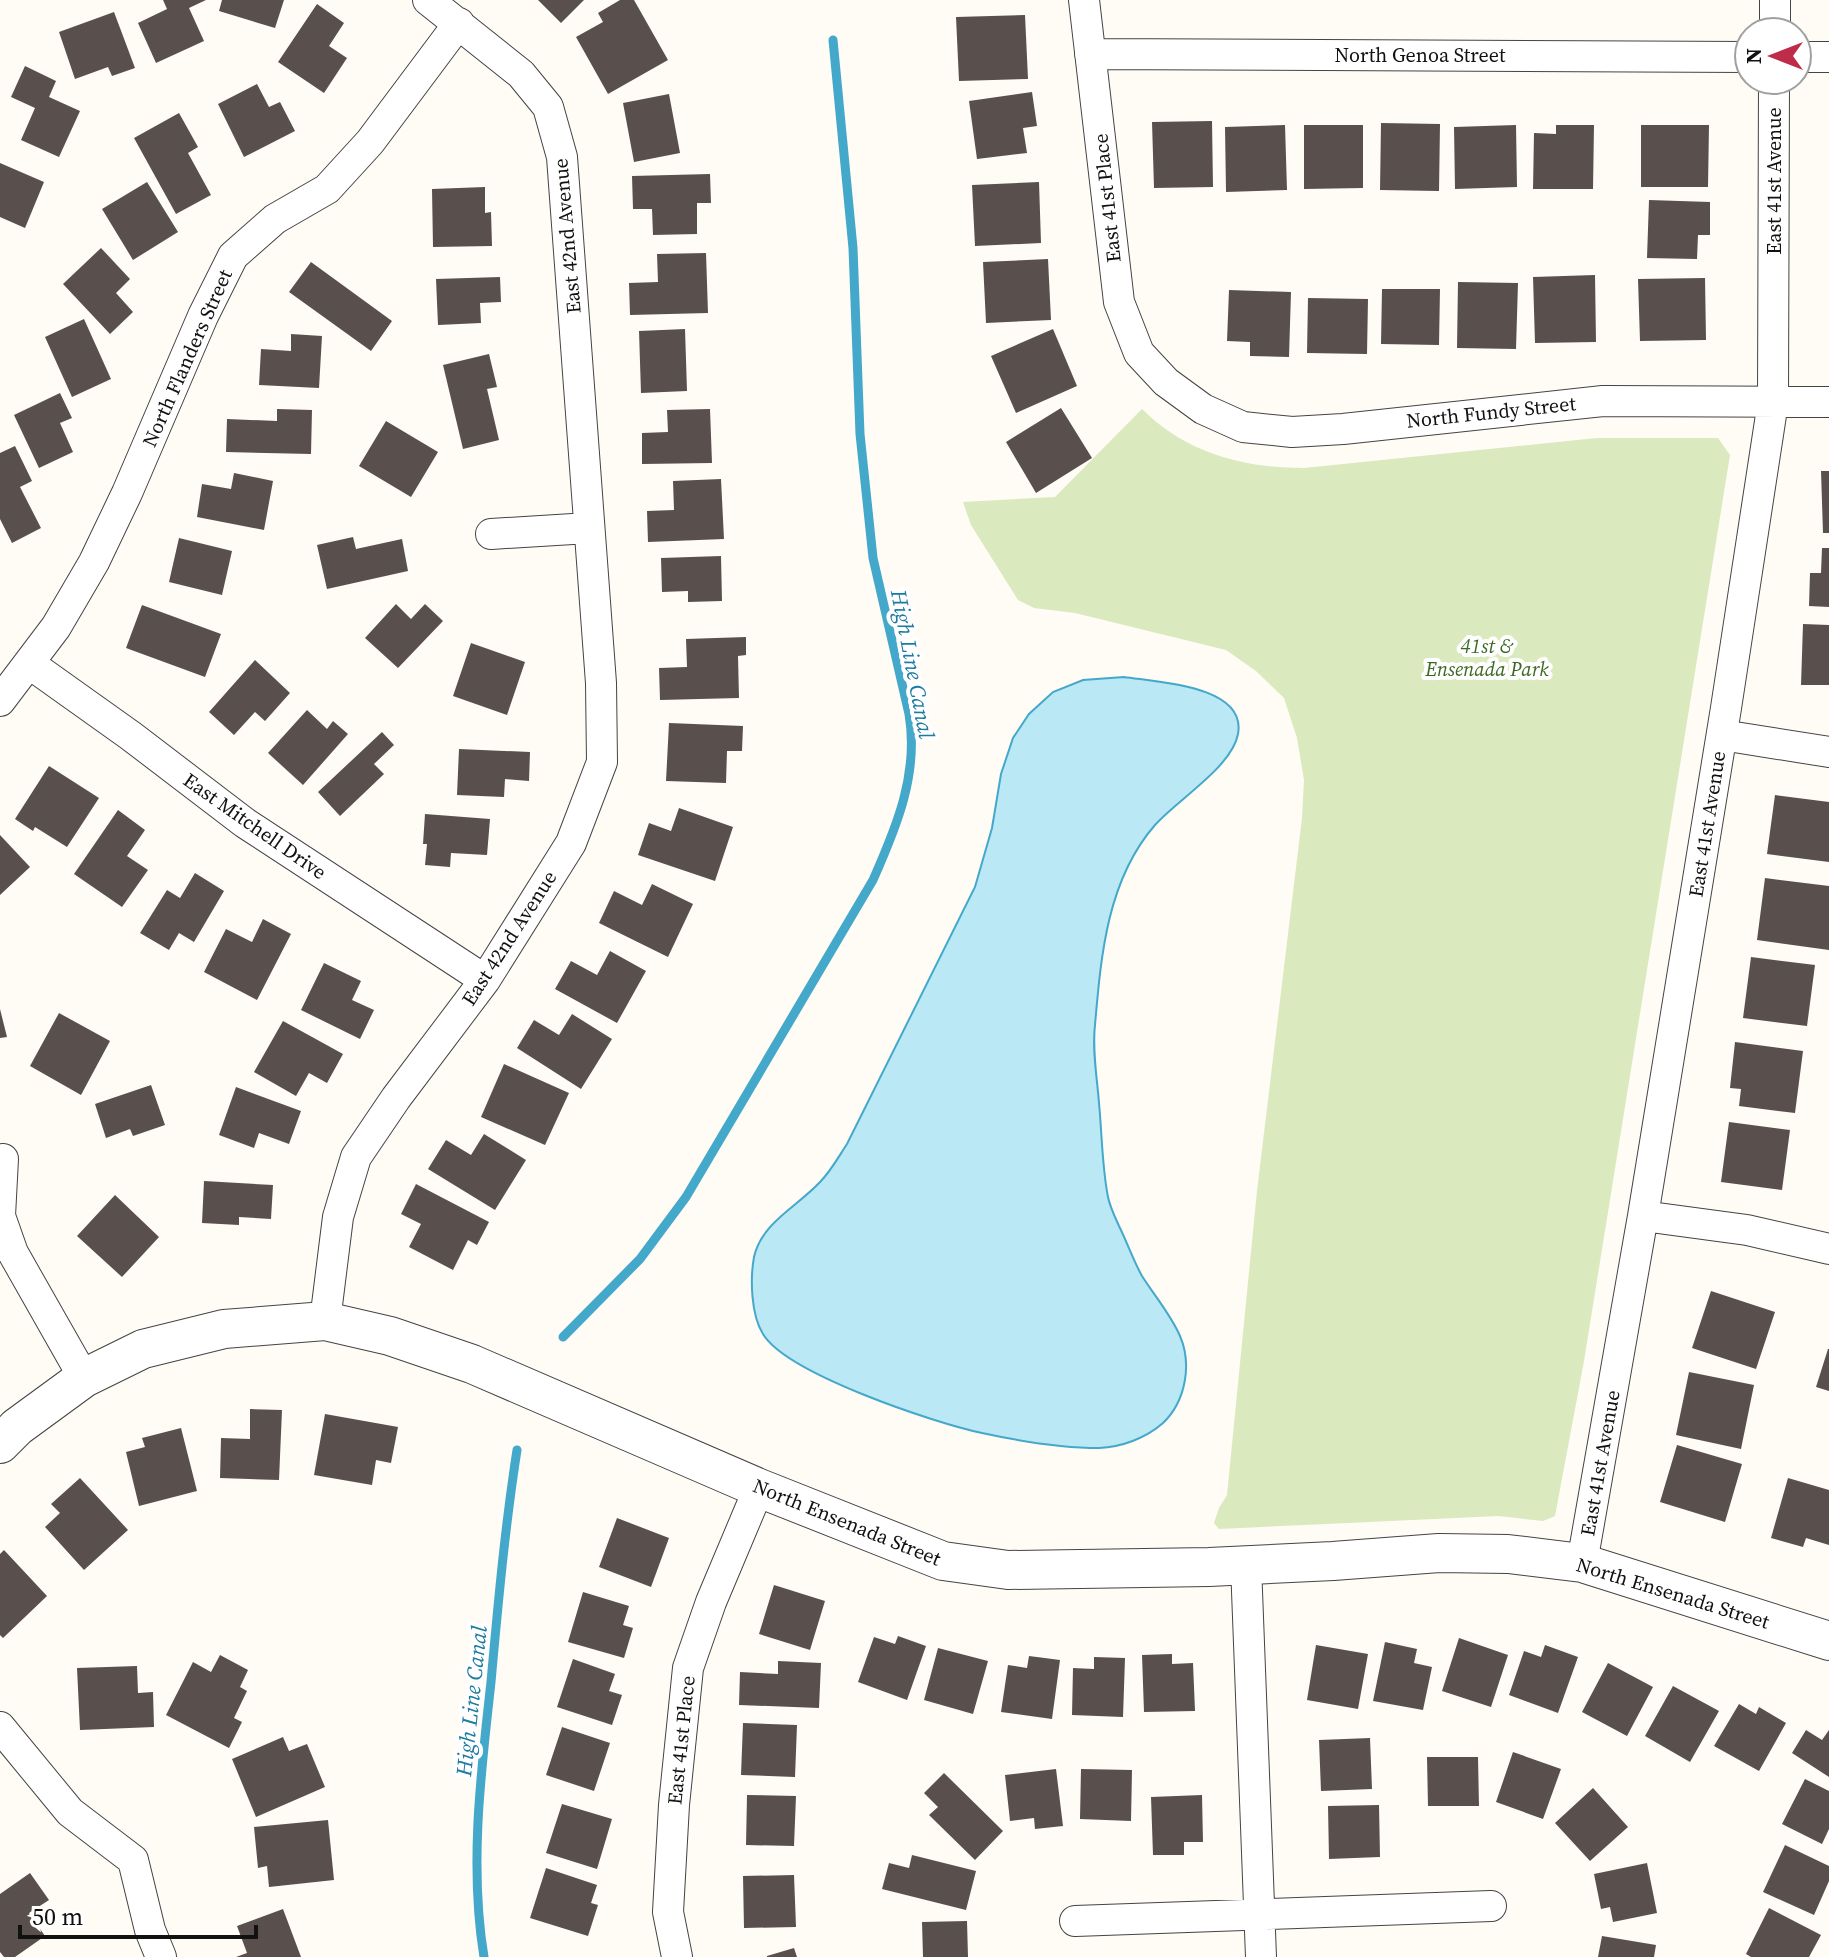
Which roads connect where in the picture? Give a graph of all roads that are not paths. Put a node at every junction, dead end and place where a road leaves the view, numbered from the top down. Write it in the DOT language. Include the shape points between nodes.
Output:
graph roads {
  1 [pos="428,0"];
  2 [pos="1084,0"];
  3 [pos="459,23"];
  4 [pos="1090,54"];
  5 [pos="1733,57"];
  6 [pos="1774,96"];
  7 [pos="1166,382"];
  8 [pos="1773,402"];
  9 [pos="1829,402"];
  10 [pos="589,528"];
  11 [pos="491,534"];
  12 [pos="30,664"];
  13 [pos="0,701"];
  14 [pos="1722,735"];
  15 [pos="1829,752"];
  16 [pos="485,980"];
  17 [pos="3,1159"];
  18 [pos="1643,1216"];
  19 [pos="1829,1249"];
  20 [pos="325,1321"];
  21 [pos="84,1378"];
  22 [pos="0,1444"];
  23 [pos="759,1488"];
  24 [pos="1582,1563"];
  25 [pos="1246,1565"];
  26 [pos="1829,1641"];
  27 [pos="0,1727"];
  28 [pos="1491,1906"];
  29 [pos="1259,1914"];
  30 [pos="1075,1921"];
  31 [pos="161,1957"];
  32 [pos="677,1957"];
  33 [pos="1261,1957"];
  1 -- 3 [label="street, East 42nd Avenue"];
  2 -- 4 [label="street, East 41st Place"];
  3 -- 10 [label="street, East 42nd Avenue" via="521,74 548,107 562,157"];
  3 -- 12 [label="street, North Flanders Street" via="370,142 327,189 275,219 233,256 94,562"];
  4 -- 5 [label="street, North Genoa Street"];
  4 -- 7 [label="street, East 41st Place" via="1119,302 1139,353"];
  6 -- 8 [label="street, East 41st Avenue"];
  7 -- 8 [label="street, North Fundy Street" via="1203,409 1243,427 1292,432 1603,401"];
  8 -- 9 [label="street, North Fundy Street"];
  8 -- 14 [label="street, East 41st Avenue"];
  10 -- 11 [label="street"];
  10 -- 16 [label="street, East 42nd Avenue" via="602,762 571,843"];
  12 -- 13 [label="street, North Flanders Street"];
  12 -- 16 [label="street, East Mitchell Drive" via="245,823"];
  14 -- 15 [label="street"];
  14 -- 18 [label="street, East 41st Avenue"];
  16 -- 20 [label="street, East 42nd Avenue" via="356,1157 338,1217"];
  17 -- 21 [label="street" via="0,1216 13,1253"];
  18 -- 19 [label="street" via="1747,1230"];
  18 -- 24 [label="street, East 41st Avenue"];
  20 -- 21 [label="street, North Ensenada Street" via="224,1329 143,1349"];
  20 -- 23 [label="street, North Ensenada Street" via="390,1336 487,1371"];
  21 -- 22 [label="street, North Ensenada Street"];
  23 -- 25 [label="street, North Ensenada Street" via="943,1561 1008,1570"];
  23 -- 32 [label="street, East 41st Place" via="688,1668 668,1912"];
  24 -- 25 [label="street, North Ensenada Street" via="1439,1553"];
  24 -- 26 [label="street, North Ensenada Street"];
  25 -- 29 [label="street"];
  27 -- 31 [label="street" via="70,1812 133,1860"];
  28 -- 29 [label="street"];
  29 -- 30 [label="street"];
  29 -- 33 [label="street"];
}
